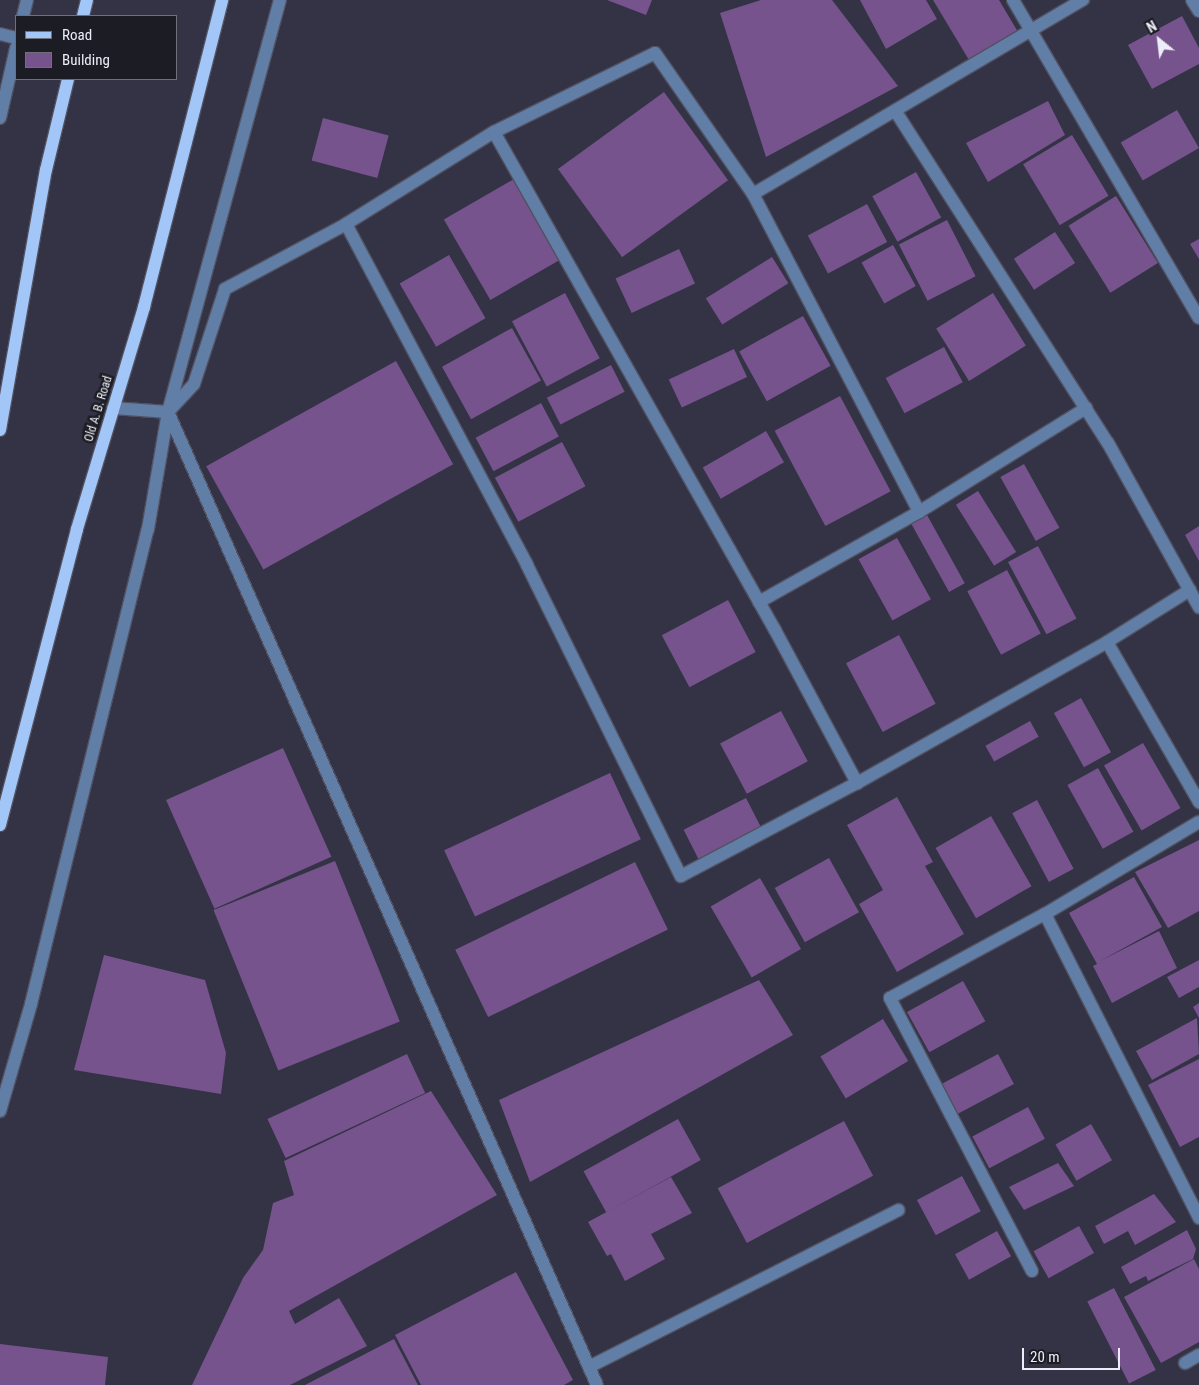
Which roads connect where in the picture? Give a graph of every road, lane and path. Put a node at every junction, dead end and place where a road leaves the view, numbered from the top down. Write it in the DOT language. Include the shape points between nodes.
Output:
graph roads {
  1 [pos="27,0"];
  2 [pos="87,0"];
  3 [pos="222,0"];
  4 [pos="280,0"];
  5 [pos="1012,0"];
  6 [pos="1083,0"];
  7 [pos="1192,0"];
  8 [pos="1199,11"];
  9 [pos="23,15"];
  10 [pos="83,15"];
  11 [pos="1030,32"];
  12 [pos="0,34"];
  13 [pos="15,38"];
  14 [pos="15,52"];
  15 [pos="68,80"];
  16 [pos="896,112"];
  17 [pos="0,118"];
  18 [pos="494,132"];
  19 [pos="754,194"];
  20 [pos="346,224"];
  21 [pos="1199,318"];
  22 [pos="113,408"];
  23 [pos="1086,408"];
  24 [pos="168,412"];
  25 [pos="0,430"];
  26 [pos="919,512"];
  27 [pos="1190,590"];
  28 [pos="759,602"];
  29 [pos="1199,606"];
  30 [pos="1107,642"];
  31 [pos="857,783"];
  32 [pos="1199,802"];
  33 [pos="1199,822"];
  34 [pos="0,825"];
  35 [pos="1045,914"];
  36 [pos="0,1111"];
  37 [pos="898,1210"];
  38 [pos="1199,1218"];
  39 [pos="1032,1272"];
  40 [pos="1199,1355"];
  41 [pos="1185,1363"];
  42 [pos="588,1367"];
  43 [pos="597,1385"];
  1 -- 9 [label="street"];
  2 -- 10 [label="main road"];
  3 -- 22 [label="main road, Old A. B. Road" via="144,307"];
  4 -- 24 [label="street"];
  5 -- 11 [label="street"];
  6 -- 11 [label="street"];
  7 -- 8 [label="street"];
  11 -- 16 [label="street"];
  11 -- 21 [label="street"];
  12 -- 13 [label="street"];
  14 -- 17 [label="street"];
  15 -- 25 [label="main road" via="46,170"];
  16 -- 19 [label="street"];
  16 -- 23 [label="street"];
  18 -- 19 [label="street" via="655,53"];
  18 -- 20 [label="street"];
  18 -- 28 [label="street"];
  19 -- 26 [label="street"];
  20 -- 24 [label="street" via="225,289 194,384"];
  20 -- 31 [label="street" via="528,565 681,876"];
  22 -- 24 [label="street"];
  22 -- 34 [label="main road, Old A. B. Road" via="77,529"];
  23 -- 26 [label="street"];
  23 -- 27 [label="street"];
  24 -- 36 [label="street" via="148,529 33,994"];
  24 -- 42 [label="street"];
  26 -- 28 [label="street"];
  27 -- 29 [label="street"];
  27 -- 30 [label="street"];
  28 -- 31 [label="street"];
  30 -- 31 [label="street"];
  30 -- 32 [label="street"];
  33 -- 35 [label="street"];
  35 -- 38 [label="street"];
  35 -- 39 [label="street" via="890,998"];
  37 -- 42 [label="street"];
  40 -- 41 [label="street"];
  42 -- 43 [label="street"];
}
